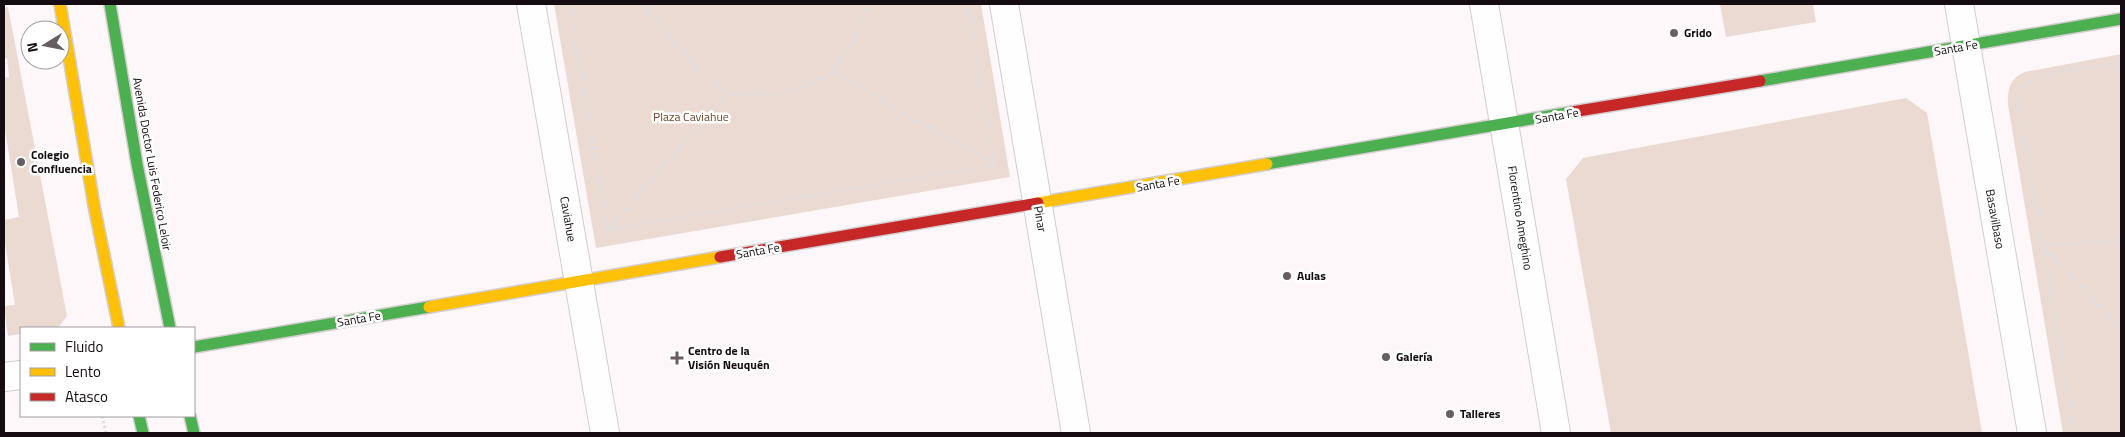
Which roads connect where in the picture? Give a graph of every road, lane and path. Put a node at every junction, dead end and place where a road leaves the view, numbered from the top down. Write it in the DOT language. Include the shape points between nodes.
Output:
graph roads {
  1 [pos="60,4"];
  2 [pos="110,4"];
  3 [pos="532,4"];
  4 [pos="569,4"];
  5 [pos="643,4"];
  6 [pos="866,4"];
  7 [pos="967,4"];
  8 [pos="1004,4"];
  9 [pos="1484,4"];
  10 [pos="1959,4"];
  11 [pos="2121,20"];
  12 [pos="1966,46"];
  13 [pos="2121,62"];
  14 [pos="833,73"];
  15 [pos="727,93"];
  16 [pos="1504,125"];
  17 [pos="994,165"];
  18 [pos="1038,204"];
  19 [pos="607,230"];
  20 [pos="2121,240"];
  21 [pos="2042,246"];
  22 [pos="579,281"];
  23 [pos="119,327"];
  24 [pos="170,327"];
  25 [pos="2121,329"];
  26 [pos="195,347"];
  27 [pos="20,375"];
  28 [pos="4,377"];
  29 [pos="102,417"];
  30 [pos="139,417"];
  31 [pos="190,417"];
  32 [pos="106,433"];
  33 [pos="142,433"];
  34 [pos="194,433"];
  35 [pos="605,433"];
  36 [pos="1076,433"];
  37 [pos="1556,433"];
  38 [pos="2032,433"];
  39 [pos="2074,433"];
  1 -- 23 [label="street" via="96,219"];
  2 -- 24 [label="street, Avenida Doctor Luis Federico Leloir"];
  3 -- 22 [label="street, Caviahue"];
  4 -- 19 [label="path"];
  5 -- 15 [label="path" via="693,65"];
  6 -- 14 [label="path" via="854,40"];
  7 -- 17 [label="path"];
  8 -- 18 [label="street, Pinar"];
  9 -- 16 [label="street, Florentino Ameghino"];
  10 -- 12 [label="street, Basavilbaso"];
  11 -- 12 [label="street, Santa Fe"];
  12 -- 16 [label="street, Santa Fe"];
  12 -- 38 [label="street, Basavilbaso"];
  13 -- 21 [label="path" via="2036,77 2022,89 2019,108"];
  14 -- 15 [label="path" via="780,94"];
  14 -- 17 [label="path"];
  15 -- 19 [label="path"];
  16 -- 18 [label="street, Santa Fe"];
  16 -- 37 [label="street, Florentino Ameghino"];
  17 -- 19 [label="path"];
  18 -- 22 [label="street, Santa Fe"];
  18 -- 36 [label="street, Pinar"];
  20 -- 21 [label="path"];
  21 -- 25 [label="path"];
  21 -- 39 [label="path"];
  22 -- 26 [label="street, Santa Fe"];
  22 -- 35 [label="street, Caviahue"];
  27 -- 28 [label="street"];
  29 -- 32 [label="path"];
  30 -- 33 [label="street"];
  31 -- 34 [label="street"];
}
